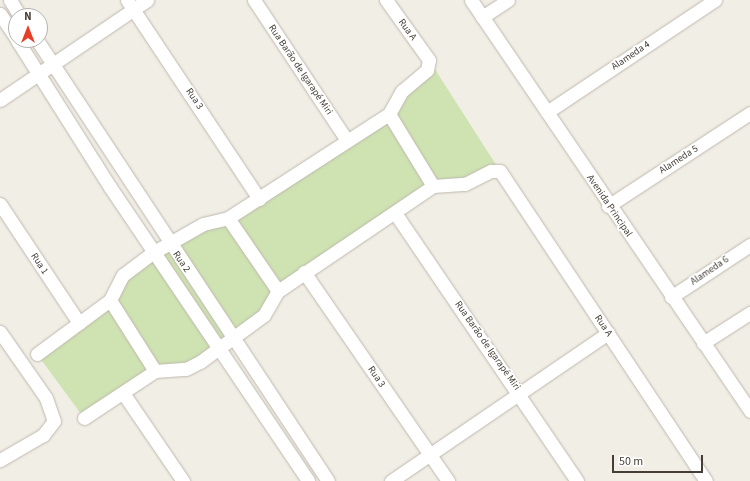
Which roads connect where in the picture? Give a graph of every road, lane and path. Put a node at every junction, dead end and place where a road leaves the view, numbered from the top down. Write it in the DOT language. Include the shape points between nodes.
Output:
graph roads {
  1 [pos="147,0"];
  2 [pos="254,0"];
  3 [pos="386,0"];
  4 [pos="471,0"];
  5 [pos="508,0"];
  6 [pos="715,0"];
  7 [pos="130,5"];
  8 [pos="0,14"];
  9 [pos="482,17"];
  10 [pos="8,26"];
  11 [pos="22,48"];
  12 [pos="42,48"];
  13 [pos="52,63"];
  14 [pos="39,73"];
  15 [pos="0,100"];
  16 [pos="547,112"];
  17 [pos="750,113"];
  18 [pos="389,114"];
  19 [pos="346,139"];
  20 [pos="433,186"];
  21 [pos="259,199"];
  22 [pos="0,204"];
  23 [pos="608,206"];
  24 [pos="395,213"];
  25 [pos="228,218"];
  26 [pos="168,244"];
  27 [pos="750,245"];
  28 [pos="154,252"];
  29 [pos="304,272"];
  30 [pos="278,291"];
  31 [pos="671,298"];
  32 [pos="110,300"];
  33 [pos="750,313"];
  34 [pos="79,323"];
  35 [pos="0,332"];
  36 [pos="608,333"];
  37 [pos="232,338"];
  38 [pos="703,343"];
  39 [pos="218,348"];
  40 [pos="38,354"];
  41 [pos="155,371"];
  42 [pos="123,393"];
  43 [pos="520,395"];
  44 [pos="750,411"];
  45 [pos="84,418"];
  46 [pos="431,454"];
  47 [pos="0,460"];
  48 [pos="183,481"];
  49 [pos="308,481"];
  50 [pos="328,481"];
  51 [pos="391,481"];
  52 [pos="448,481"];
  53 [pos="577,481"];
  54 [pos="706,481"];
  1 -- 7 [label="street"];
  2 -- 19 [label="street, Rua Barão de Igarapé Miri"];
  3 -- 18 [label="street, Rua A" via="429,60 427,70 402,91"];
  4 -- 9 [label="street, Avenida Principal"];
  5 -- 9 [label="street"];
  6 -- 16 [label="street, Alameda 4"];
  7 -- 13 [label="street"];
  7 -- 21 [label="street, Rua 3"];
  8 -- 10 [label="street, Rua 2"];
  9 -- 16 [label="street, Avenida Principal"];
  11 -- 14 [label="street, Rua 2"];
  12 -- 13 [label="street, Rua 2"];
  13 -- 14 [label="street"];
  13 -- 26 [label="street, Rua 2"];
  14 -- 15 [label="street"];
  14 -- 28 [label="street, Rua 2"];
  16 -- 23 [label="street, Avenida Principal"];
  17 -- 23 [label="street, Alameda 5"];
  18 -- 19 [label="street"];
  18 -- 20 [label="street"];
  19 -- 21 [label="street"];
  20 -- 24 [label="street"];
  20 -- 36 [label="street, Rua A" via="465,184 491,171 500,171"];
  21 -- 25 [label="street"];
  22 -- 34 [label="street, Rua 1"];
  23 -- 31 [label="street, Avenida Principal"];
  24 -- 29 [label="street"];
  24 -- 43 [label="street, Rua Barão de Igarapé Miri"];
  25 -- 26 [label="street" via="203,224"];
  25 -- 30 [label="street"];
  26 -- 28 [label="street"];
  26 -- 37 [label="street, Rua 2"];
  27 -- 31 [label="street, Alameda 6"];
  28 -- 32 [label="street" via="124,275"];
  28 -- 39 [label="street, Rua 2"];
  29 -- 30 [label="street"];
  29 -- 46 [label="street, Rua 3"];
  30 -- 37 [label="street" via="264,315"];
  31 -- 38 [label="street, Avenida Principal"];
  32 -- 34 [label="street"];
  32 -- 41 [label="street"];
  33 -- 38 [label="street"];
  34 -- 40 [label="street"];
  35 -- 47 [label="street" via="54,414 54,425"];
  36 -- 43 [label="street"];
  36 -- 54 [label="street, Rua A"];
  37 -- 39 [label="street"];
  37 -- 50 [label="street, Rua 2"];
  38 -- 44 [label="street, Avenida Principal"];
  39 -- 41 [label="street" via="192,367"];
  39 -- 49 [label="street, Rua 2"];
  41 -- 42 [label="street"];
  42 -- 45 [label="street"];
  42 -- 48 [label="street"];
  43 -- 46 [label="street"];
  43 -- 53 [label="street, Rua Barão de Igarapé Miri"];
  46 -- 51 [label="street"];
  46 -- 52 [label="street, Rua 3"];
}
